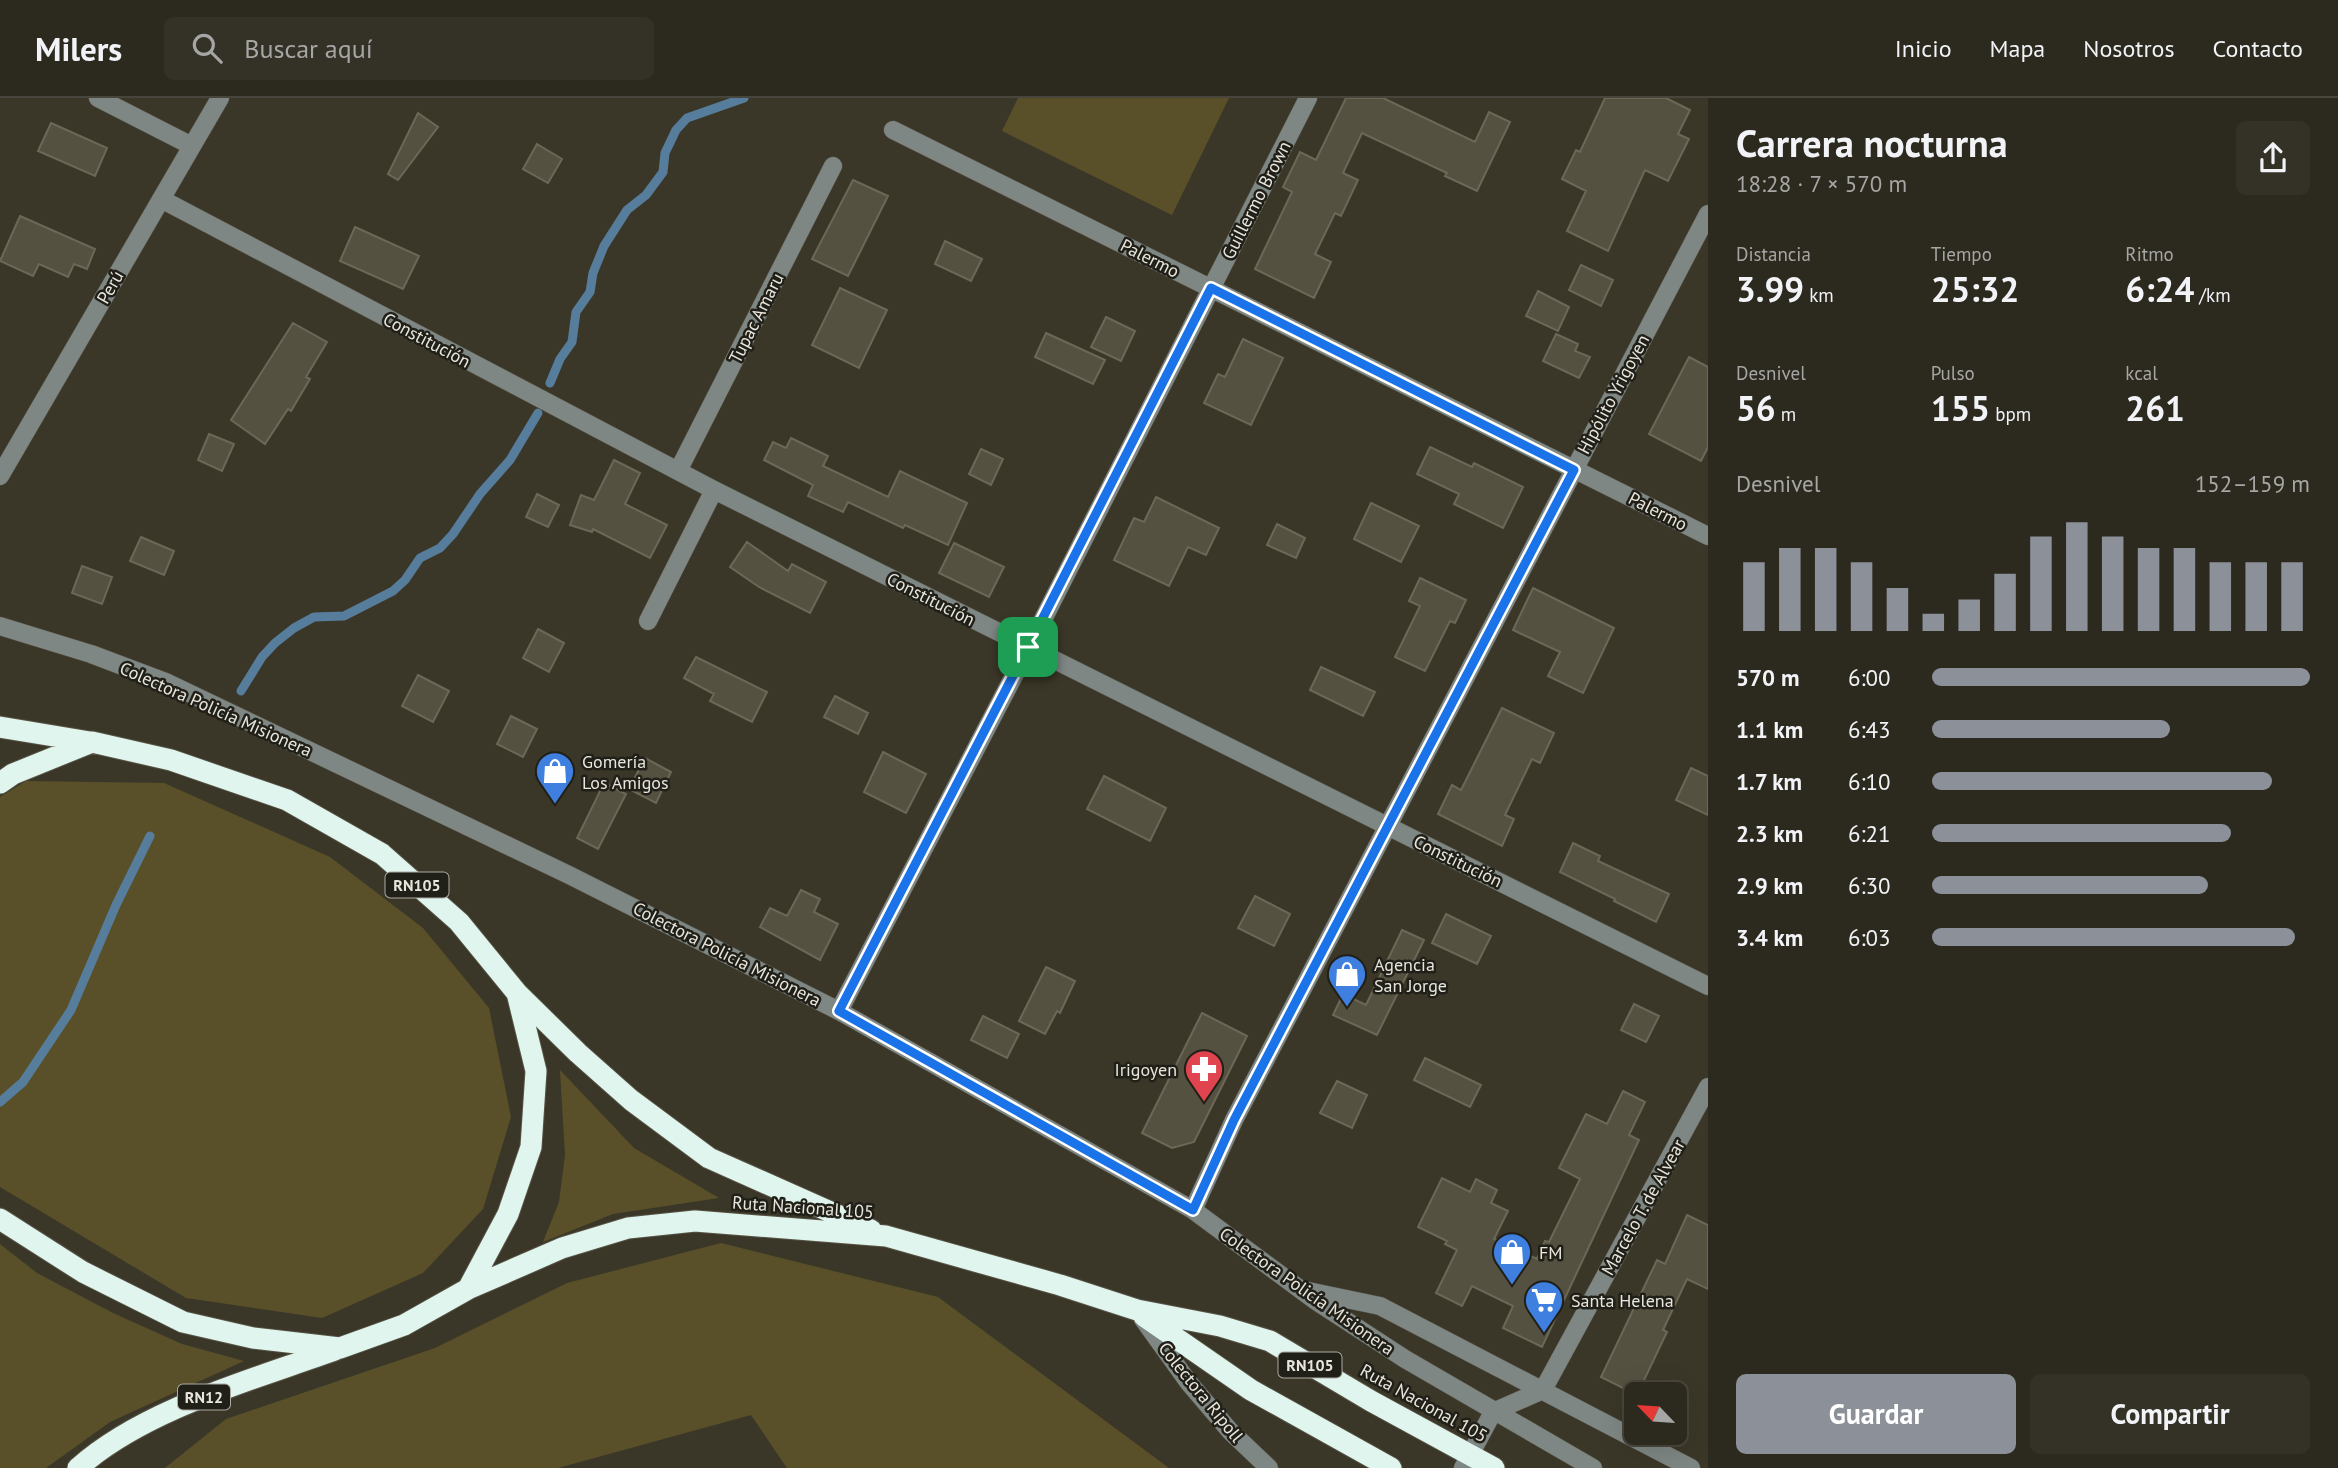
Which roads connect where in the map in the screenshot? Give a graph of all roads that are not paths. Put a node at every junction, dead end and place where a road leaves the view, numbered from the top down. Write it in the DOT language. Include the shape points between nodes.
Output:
graph roads {
  1 [pos="98,98"];
  2 [pos="220,98"];
  3 [pos="1308,98"];
  4 [pos="893,130"];
  5 [pos="191,146"];
  6 [pos="833,166"];
  7 [pos="161,199"];
  8 [pos="1708,214"];
  9 [pos="1211,288"];
  10 [pos="1574,470"];
  11 [pos="678,471"];
  12 [pos="0,477"];
  13 [pos="714,490"];
  14 [pos="1708,536"];
  15 [pos="648,621"];
  16 [pos="0,626"];
  17 [pos="1028,647"];
  18 [pos="0,727"];
  19 [pos="92,742"];
  20 [pos="0,783"];
  21 [pos="1388,826"];
  22 [pos="1708,986"];
  23 [pos="517,993"];
  24 [pos="839,1011"];
  25 [pos="1708,1087"];
  26 [pos="1193,1210"];
  27 [pos="0,1219"];
  28 [pos="886,1236"];
  29 [pos="468,1289"];
  30 [pos="1301,1290"];
  31 [pos="1137,1310"];
  32 [pos="340,1348"];
  33 [pos="1543,1390"];
  34 [pos="1493,1412"];
  35 [pos="1467,1461"];
  36 [pos="78,1468"];
  37 [pos="1269,1468"];
  38 [pos="1391,1468"];
  39 [pos="1494,1468"];
  40 [pos="1593,1468"];
  41 [pos="1691,1468"];
  1 -- 5 [label="street"];
  2 -- 5 [label="street, Perú"];
  3 -- 9 [label="street, Guillermo Brown"];
  4 -- 9 [label="street, Palermo"];
  5 -- 7 [label="street, Perú"];
  6 -- 11 [label="street, Tupac Amaru"];
  7 -- 11 [label="street, Constitución"];
  7 -- 12 [label="street, Perú"];
  8 -- 10 [label="street, Hipólito Yrigoyen"];
  9 -- 10 [label="street, Palermo"];
  9 -- 17 [label="street, Guillermo Brown"];
  10 -- 14 [label="street, Palermo"];
  10 -- 21 [label="street, Hipólito Yrigoyen"];
  11 -- 13 [label="street, Constitución"];
  13 -- 15 [label="street"];
  13 -- 17 [label="street, Constitución"];
  16 -- 24 [label="street, Colectora Policía Misionera" via="168,683 569,875"];
  17 -- 21 [label="street, Constitución"];
  17 -- 24 [label="street, Guillermo Brown"];
  18 -- 19 [label="highway, RN105"];
  19 -- 20 [label="highway"];
  19 -- 23 [label="highway, RN105" via="171,760 287,800 382,854 458,922"];
  21 -- 22 [label="street, Constitución"];
  21 -- 26 [label="street, Hipólito Yrigoyen" via="1234,1120"];
  23 -- 28 [label="highway, RN105" via="631,1100 709,1158"];
  23 -- 29 [label="highway, RN105" via="536,1071 531,1147 508,1214"];
  24 -- 26 [label="street, Colectora Policía Misionera"];
  25 -- 33 [label="street, Marcelo T. de Alvear"];
  26 -- 30 [label="street, Colectora Policía Misionera"];
  27 -- 32 [label="highway, RN105" via="83,1272 183,1322 253,1338"];
  28 -- 29 [label="highway, Ruta Nacional 105 / RN105" via="695,1221 628,1228 562,1248"];
  28 -- 31 [label="highway, Ruta Nacional 105 / RN105"];
  29 -- 32 [label="highway, RN105" via="404,1325"];
  30 -- 33 [label="street" via="1380,1306"];
  30 -- 34 [label="street, Colectora Policía Misionera"];
  31 -- 35 [label="highway, Ruta Nacional 105 / RN105" via="1269,1341"];
  31 -- 37 [label="street, Colectora Ripoll" via="1197,1393"];
  31 -- 38 [label="highway, Ruta Nacional 105 / RN105" via="1251,1390"];
  32 -- 36 [label="highway, RN12" via="178,1406 95,1452"];
  33 -- 34 [label="street"];
  33 -- 41 [label="street"];
  34 -- 35 [label="street"];
  34 -- 40 [label="street, Colectora Policía Misionera"];
  35 -- 39 [label="highway, Ruta Nacional 105 / RN105"];
}
